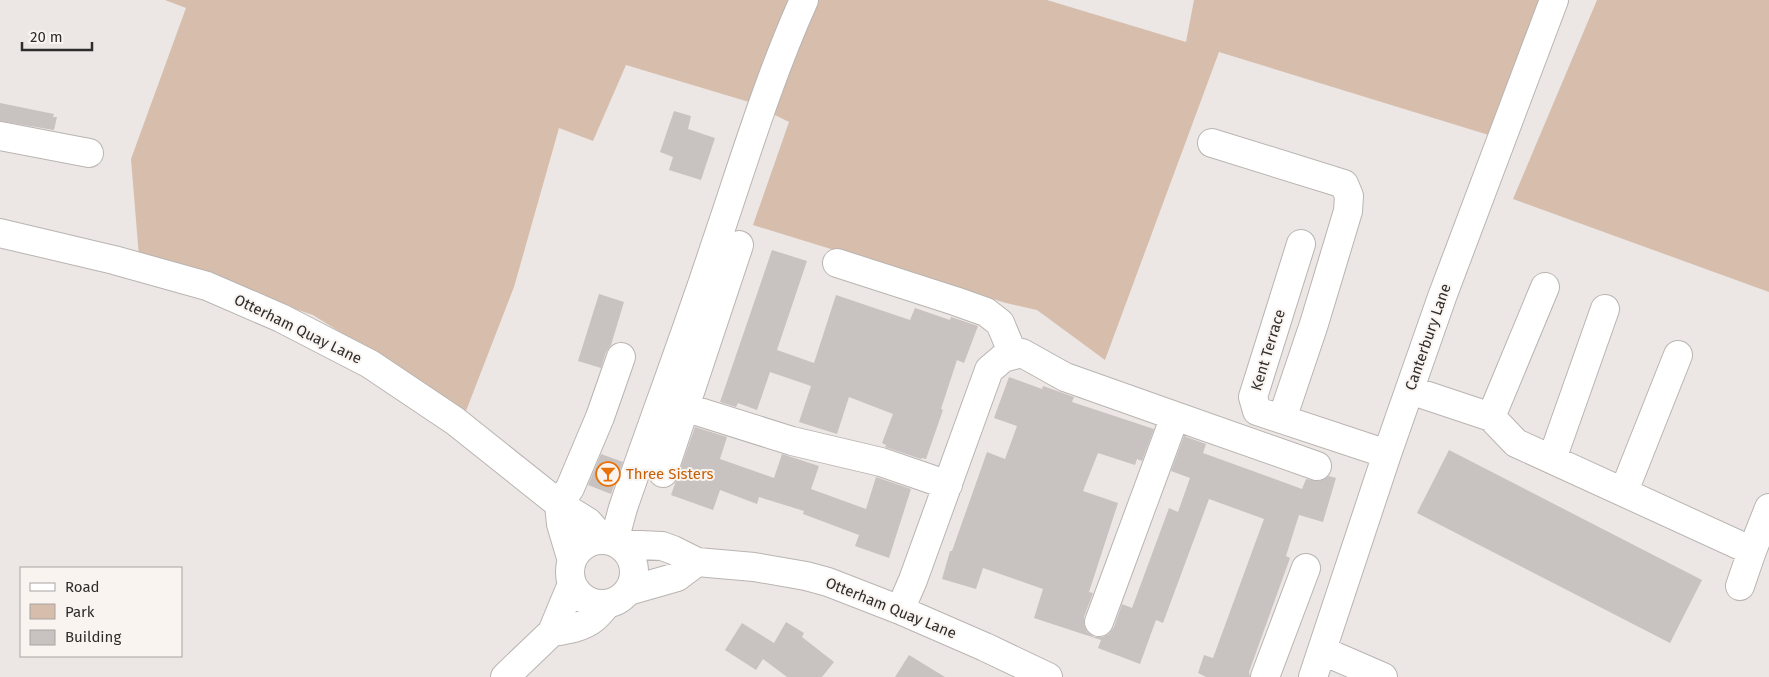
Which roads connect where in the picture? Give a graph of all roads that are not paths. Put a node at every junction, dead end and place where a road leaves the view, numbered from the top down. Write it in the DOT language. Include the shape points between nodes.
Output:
graph roads {
  1 [pos="804,0"];
  2 [pos="1554,0"];
  3 [pos="0,136"];
  4 [pos="1212,143"];
  5 [pos="89,153"];
  6 [pos="0,233"];
  7 [pos="1301,244"];
  8 [pos="739,245"];
  9 [pos="837,263"];
  10 [pos="1544,287"];
  11 [pos="1605,309"];
  12 [pos="1013,354"];
  13 [pos="1678,355"];
  14 [pos="621,357"];
  15 [pos="1410,390"];
  16 [pos="684,407"];
  17 [pos="1175,416"];
  18 [pos="1491,417"];
  19 [pos="1282,419"];
  20 [pos="1387,454"];
  21 [pos="1552,459"];
  22 [pos="1316,466"];
  23 [pos="663,472"];
  24 [pos="948,485"];
  25 [pos="1624,491"];
  26 [pos="559,504"];
  27 [pos="1769,508"];
  28 [pos="612,541"];
  29 [pos="1752,551"];
  30 [pos="697,562"];
  31 [pos="1306,568"];
  32 [pos="572,572"];
  33 [pos="1740,586"];
  34 [pos="617,597"];
  35 [pos="900,610"];
  36 [pos="1099,622"];
  37 [pos="1284,628"];
  38 [pos="552,632"];
  39 [pos="1324,647"];
  40 [pos="505,677"];
  41 [pos="1048,677"];
  42 [pos="1265,677"];
  43 [pos="1313,677"];
  44 [pos="1383,677"];
  1 -- 28 [label="street" via="760,110"];
  2 -- 15 [label="street, Canterbury Lane"];
  3 -- 5 [label="street"];
  4 -- 19 [label="street" via="1344,184 1349,196 1348,211"];
  6 -- 26 [label="street, Otterham Quay Lane" via="207,286 281,318 370,364 455,421"];
  7 -- 19 [label="street, Kent Terrace" via="1253,397 1257,411"];
  8 -- 16 [label="street"];
  9 -- 12 [label="street" via="988,313 998,320"];
  10 -- 18 [label="street"];
  11 -- 21 [label="street"];
  12 -- 17 [label="street" via="1025,354 1066,377"];
  12 -- 24 [label="street" via="999,360 990,370"];
  13 -- 25 [label="street"];
  14 -- 26 [label="street" via="600,417 570,488"];
  15 -- 18 [label="street"];
  15 -- 20 [label="street, Canterbury Lane"];
  16 -- 23 [label="street"];
  16 -- 24 [label="street" via="792,441 881,462"];
  17 -- 22 [label="street"];
  17 -- 36 [label="street"];
  18 -- 21 [label="street" via="1516,442"];
  19 -- 20 [label="street, Kent Terrace"];
  20 -- 39 [label="street, Canterbury Lane"];
  21 -- 25 [label="street"];
  24 -- 35 [label="street"];
  25 -- 29 [label="street"];
  26 -- 28 [label="street, Otterham Quay Lane"];
  26 -- 32 [label="street"];
  27 -- 29 [label="street"];
  28 -- 30 [label="street, Otterham Quay Lane" via="662,546"];
  28 -- 32 [label="street" via="593,540 584,545 577,552"];
  28 -- 34 [label="street" via="631,557 634,565 634,574"];
  29 -- 33 [label="street"];
  30 -- 34 [label="street" via="677,577"];
  30 -- 35 [label="street, Otterham Quay Lane" via="806,576 850,589"];
  31 -- 37 [label="street"];
  32 -- 34 [label="street" via="578,593 586,600 596,604"];
  32 -- 38 [label="street"];
  34 -- 38 [label="street" via="585,624"];
  35 -- 41 [label="street, Otterham Quay Lane"];
  37 -- 39 [label="street"];
  37 -- 42 [label="street"];
  38 -- 40 [label="street"];
  39 -- 43 [label="street, Canterbury Lane"];
  39 -- 44 [label="street"];
}
